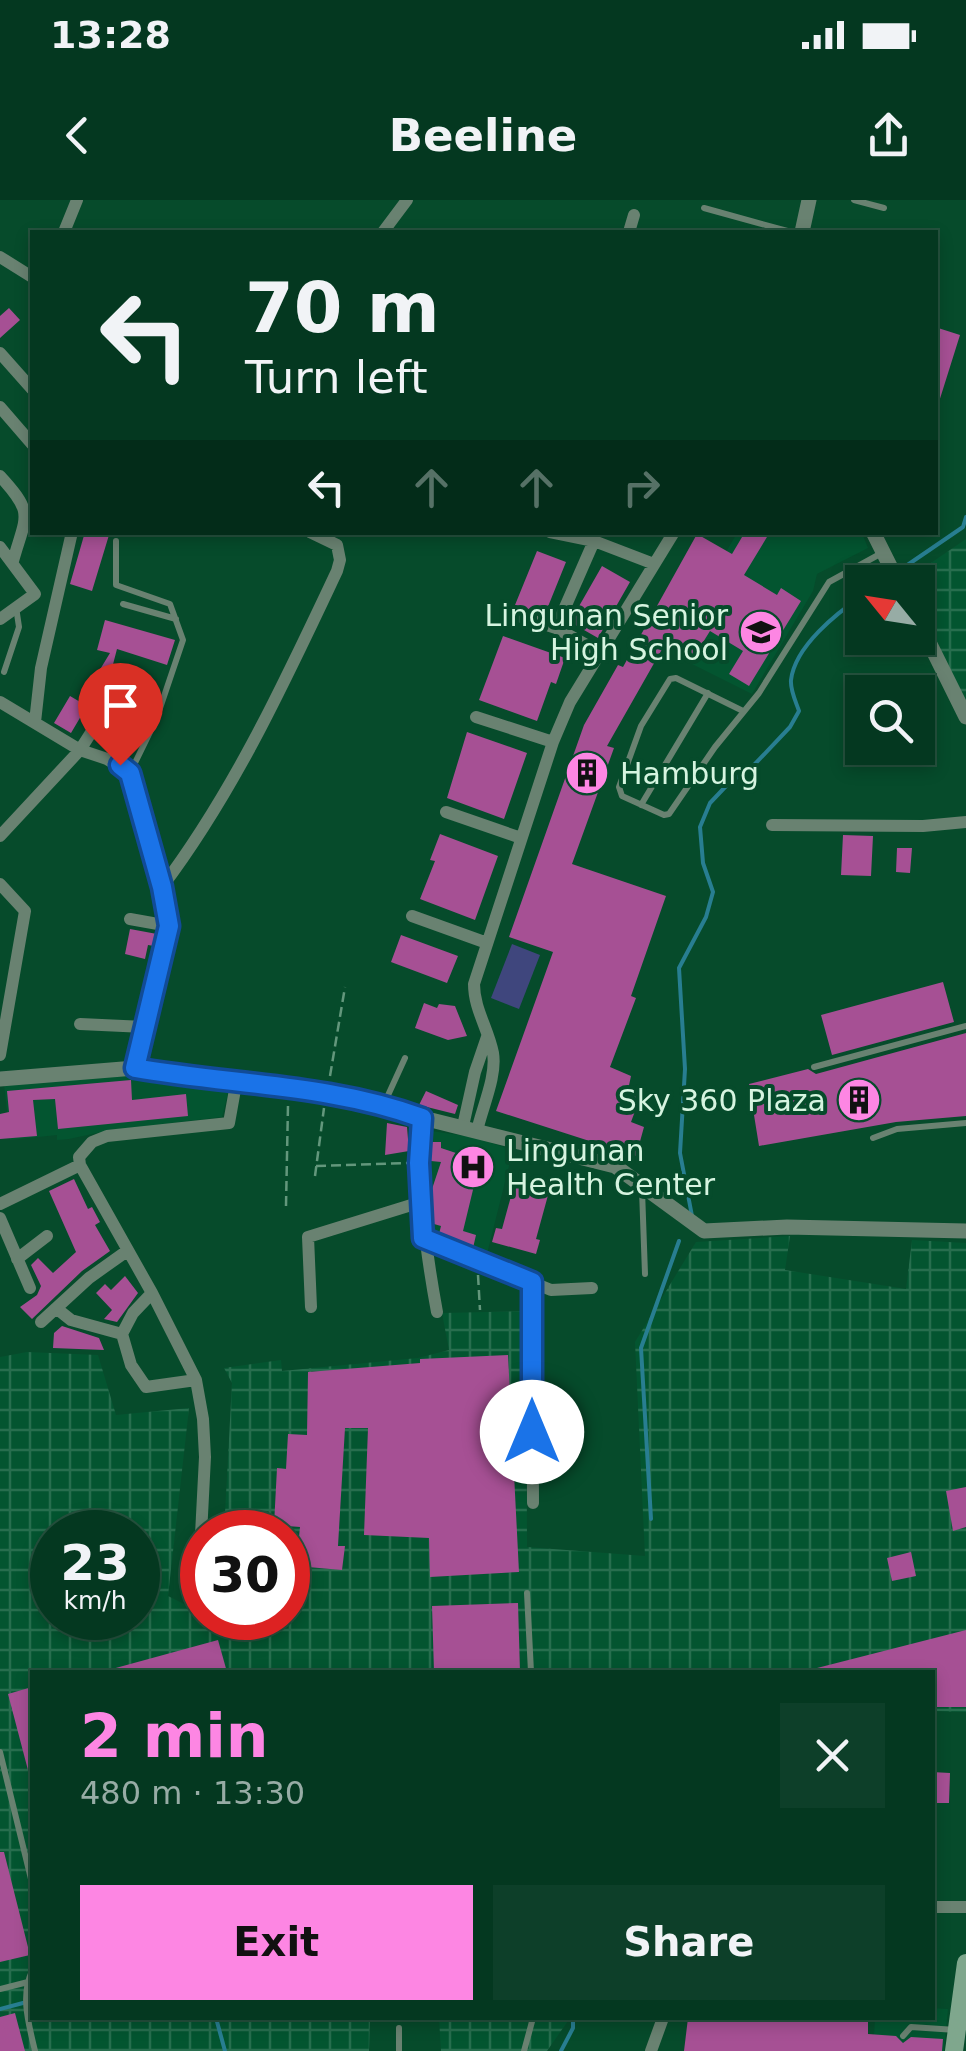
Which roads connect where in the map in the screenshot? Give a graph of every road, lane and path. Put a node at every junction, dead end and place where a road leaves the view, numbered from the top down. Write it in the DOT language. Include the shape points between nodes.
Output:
graph roads {
  1 [pos="77,200"];
  2 [pos="407,200"];
  3 [pos="809,200"];
  4 [pos="854,200"];
  5 [pos="704,208"];
  6 [pos="884,208"];
  7 [pos="634,215"];
  8 [pos="65,230"];
  9 [pos="384,230"];
  10 [pos="630,230"];
  11 [pos="784,230"];
  12 [pos="802,230"];
  13 [pos="0,257"];
  14 [pos="30,276"];
  15 [pos="0,352"];
  16 [pos="30,387"];
  17 [pos="0,407"];
  18 [pos="30,442"];
  19 [pos="0,476"];
  20 [pos="71,535"];
  21 [pos="316,535"];
  22 [pos="565,535"];
  23 [pos="672,535"];
  24 [pos="874,535"];
  25 [pos="594,541"];
  26 [pos="116,542"];
  27 [pos="0,547"];
  28 [pos="882,553"];
  29 [pos="12,562"];
  30 [pos="654,564"];
  31 [pos="889,565"];
  32 [pos="35,594"];
  33 [pos="122,604"];
  34 [pos="16,607"];
  35 [pos="52,610"];
  36 [pos="509,614"];
  37 [pos="1,617"];
  38 [pos="177,620"];
  39 [pos="556,628"];
  40 [pos="599,652"];
  41 [pos="935,655"];
  42 [pos="4,672"];
  43 [pos="708,693"];
  44 [pos="113,698"];
  45 [pos="0,702"];
  46 [pos="743,711"];
  47 [pos="476,718"];
  48 [pos="966,718"];
  49 [pos="34,722"];
  50 [pos="552,742"];
  51 [pos="80,750"];
  52 [pos="130,773"];
  53 [pos="641,805"];
  54 [pos="446,812"];
  55 [pos="966,822"];
  56 [pos="772,825"];
  57 [pos="0,836"];
  58 [pos="521,838"];
  59 [pos="0,884"];
  60 [pos="162,887"];
  61 [pos="412,916"];
  62 [pos="130,919"];
  63 [pos="169,926"];
  64 [pos="486,943"];
  65 [pos="345,988"];
  66 [pos="80,1024"];
  67 [pos="966,1026"];
  68 [pos="145,1027"];
  69 [pos="487,1037"];
  70 [pos="0,1055"];
  71 [pos="404,1058"];
  72 [pos="814,1067"];
  73 [pos="135,1068"];
  74 [pos="0,1079"];
  75 [pos="236,1084"];
  76 [pos="289,1088"];
  77 [pos="328,1092"];
  78 [pos="469,1096"];
  79 [pos="484,1100"];
  80 [pos="384,1104"];
  81 [pos="422,1118"];
  82 [pos="966,1123"];
  83 [pos="470,1128"];
  84 [pos="873,1138"];
  85 [pos="419,1163"];
  86 [pos="80,1165"];
  87 [pos="316,1166"];
  88 [pos="315,1176"];
  89 [pos="641,1183"];
  90 [pos="422,1202"];
  91 [pos="0,1204"];
  92 [pos="286,1206"];
  93 [pos="0,1218"];
  94 [pos="966,1232"];
  95 [pos="47,1236"];
  96 [pos="423,1238"];
  97 [pos="127,1250"];
  98 [pos="478,1259"];
  99 [pos="18,1260"];
  100 [pos="645,1274"];
  101 [pos="532,1282"];
  102 [pos="30,1288"];
  103 [pos="592,1288"];
  104 [pos="152,1293"];
  105 [pos="312,1307"];
  106 [pos="56,1308"];
  107 [pos="480,1310"];
  108 [pos="437,1312"];
  109 [pos="41,1322"];
  110 [pos="122,1334"];
  111 [pos="196,1380"];
  112 [pos="533,1502"];
  113 [pos="202,1510"];
  114 [pos="527,1594"];
  115 [pos="531,1670"];
  116 [pos="0,1752"];
  117 [pos="30,1875"];
  118 [pos="935,1907"];
  119 [pos="966,1907"];
  120 [pos="966,1963"];
  121 [pos="29,1982"];
  122 [pos="0,1989"];
  123 [pos="532,2020"];
  124 [pos="662,2020"];
  125 [pos="399,2028"];
  126 [pos="957,2030"];
  127 [pos="903,2036"];
  128 [pos="35,2051"];
  129 [pos="399,2051"];
  130 [pos="524,2051"];
  131 [pos="651,2051"];
  132 [pos="954,2051"];
  1 -- 8 [label="street"];
  2 -- 9 [label="street"];
  3 -- 12 [label="street"];
  4 -- 6 [label="lane"];
  5 -- 11 [label="lane"];
  7 -- 10 [label="street"];
  13 -- 14 [label="street"];
  15 -- 16 [label="street"];
  17 -- 18 [label="street"];
  19 -- 29 [label="street" via="26,515"];
  20 -- 35 [label="street"];
  21 -- 60 [label="street" via="337,545 336,571 268,717"];
  22 -- 25 [label="street"];
  23 -- 30 [label="street"];
  24 -- 28 [label="street"];
  25 -- 30 [label="street"];
  25 -- 39 [label="street"];
  26 -- 38 [label="lane" via="116,585 170,604"];
  27 -- 29 [label="street"];
  28 -- 31 [label="street"];
  28 -- 46 [label="lane" via="829,582"];
  29 -- 32 [label="street"];
  30 -- 40 [label="street"];
  32 -- 34 [label="street"];
  32 -- 35 [label="street"];
  33 -- 38 [label="lane"];
  34 -- 37 [label="street"];
  34 -- 42 [label="lane" via="19,627"];
  35 -- 49 [label="street"];
  36 -- 39 [label="street"];
  38 -- 52 [label="lane" via="183,640"];
  39 -- 40 [label="street"];
  40 -- 50 [label="street"];
  41 -- 48 [label="street"];
  43 -- 46 [label="lane"];
  43 -- 53 [label="lane"];
  43 -- 53 [label="lane" via="676,678 665,682 619,787 622,796"];
  44 -- 51 [label="street"];
  45 -- 49 [label="street"];
  46 -- 53 [label="lane" via="669,814"];
  47 -- 50 [label="street"];
  49 -- 51 [label="street"];
  50 -- 58 [label="street"];
  51 -- 52 [label="street"];
  51 -- 57 [label="street"];
  52 -- 60 [label="street"];
  54 -- 58 [label="street"];
  55 -- 56 [label="street"];
  58 -- 64 [label="street"];
  59 -- 70 [label="street" via="26,911"];
  60 -- 63 [label="street"];
  61 -- 64 [label="street"];
  62 -- 63 [label="street"];
  63 -- 68 [label="street"];
  64 -- 69 [label="street" via="474,1001"];
  65 -- 77 [label="path"];
  66 -- 68 [label="street"];
  67 -- 72 [label="lane"];
  68 -- 73 [label="street"];
  69 -- 78 [label="street"];
  69 -- 79 [label="street" via="494,1066"];
  71 -- 80 [label="lane"];
  73 -- 74 [label="street"];
  73 -- 75 [label="street"];
  75 -- 76 [label="street"];
  75 -- 86 [label="street" via="229,1124 106,1136 83,1150"];
  76 -- 77 [label="street"];
  76 -- 92 [label="path"];
  77 -- 80 [label="street"];
  77 -- 87 [label="path"];
  78 -- 79 [label="street"];
  78 -- 83 [label="street"];
  79 -- 83 [label="street"];
  80 -- 81 [label="street"];
  81 -- 83 [label="street"];
  81 -- 85 [label="street"];
  82 -- 84 [label="lane"];
  83 -- 89 [label="street" via="615,1166"];
  85 -- 87 [label="path"];
  85 -- 90 [label="street"];
  86 -- 91 [label="street"];
  86 -- 97 [label="street"];
  87 -- 88 [label="path"];
  89 -- 94 [label="street" via="704,1232"];
  89 -- 100 [label="lane"];
  90 -- 96 [label="street"];
  90 -- 105 [label="street" via="308,1237"];
  93 -- 99 [label="street"];
  95 -- 99 [label="street"];
  96 -- 98 [label="street"];
  96 -- 108 [label="street"];
  97 -- 104 [label="street"];
  97 -- 106 [label="street"];
  98 -- 101 [label="street"];
  98 -- 107 [label="path"];
  99 -- 102 [label="street"];
  101 -- 103 [label="street" via="551,1290"];
  101 -- 112 [label="street"];
  104 -- 110 [label="street"];
  104 -- 111 [label="street"];
  106 -- 109 [label="street"];
  106 -- 110 [label="street" via="71,1320"];
  110 -- 111 [label="street" via="141,1384"];
  111 -- 113 [label="street" via="205,1458"];
  114 -- 115 [label="lane"];
  116 -- 117 [label="lane"];
  118 -- 119 [label="street"];
  120 -- 126 [label="main road"];
  121 -- 122 [label="lane"];
  121 -- 128 [label="lane"];
  123 -- 130 [label="lane"];
  124 -- 131 [label="street"];
  125 -- 129 [label="lane"];
  126 -- 127 [label="lane" via="911,2027"];
  126 -- 132 [label="main road"];
}
